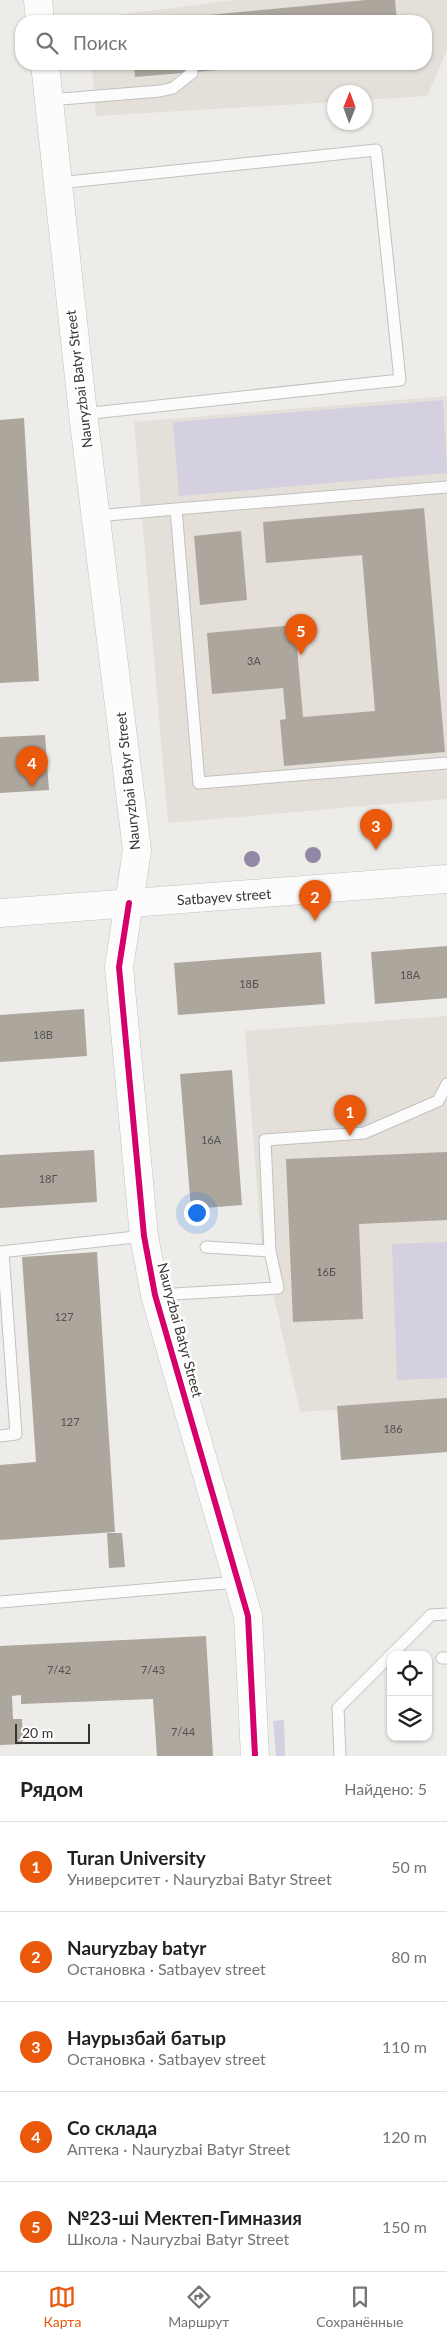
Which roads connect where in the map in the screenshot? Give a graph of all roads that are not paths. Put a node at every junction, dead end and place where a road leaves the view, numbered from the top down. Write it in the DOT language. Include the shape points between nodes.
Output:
graph roads {
  1 [pos="38,0"];
  2 [pos="39,15"];
  3 [pos="46,70"];
  4 [pos="192,73"];
  5 [pos="48,100"];
  6 [pos="56,183"];
  7 [pos="83,414"];
  8 [pos="447,487"];
  9 [pos="176,509"];
  10 [pos="96,516"];
  11 [pos="447,763"];
  12 [pos="447,880"];
  13 [pos="129,903"];
  14 [pos="0,913"];
  15 [pos="447,1084"];
  16 [pos="144,1236"];
  17 [pos="206,1247"];
  18 [pos="270,1251"];
  19 [pos="1,1252"];
  20 [pos="155,1295"];
  21 [pos="0,1436"];
  22 [pos="237,1582"];
  23 [pos="0,1602"];
  24 [pos="447,1614"];
  25 [pos="395,1651"];
  26 [pos="387,1659"];
  27 [pos="256,1756"];
  28 [pos="340,1756"];
  1 -- 2 [label="main road"];
  3 -- 5 [label="main road, Nauryzbai Batyr Street"];
  4 -- 5 [label="lane" via="173,88 160,91"];
  5 -- 6 [label="main road, Nauryzbai Batyr Street"];
  6 -- 7 [label="main road, Nauryzbai Batyr Street"];
  6 -- 7 [label="lane" via="376,150 400,380"];
  7 -- 10 [label="main road, Nauryzbai Batyr Street"];
  8 -- 9 [label="lane"];
  9 -- 10 [label="lane"];
  9 -- 11 [label="lane" via="200,783"];
  10 -- 13 [label="main road, Nauryzbai Batyr Street" via="137,850"];
  12 -- 13 [label="main road, Satbayev street"];
  13 -- 14 [label="main road, Satbayev street"];
  13 -- 16 [label="main road, Nauryzbai Batyr Street" via="119,967"];
  15 -- 18 [label="lane" via="438,1101 364,1133 264,1140"];
  16 -- 19 [label="lane"];
  16 -- 20 [label="main road, Nauryzbai Batyr Street"];
  17 -- 18 [label="lane"];
  18 -- 20 [label="lane" via="278,1288"];
  19 -- 21 [label="lane" via="16,1434"];
  20 -- 22 [label="main road, Nauryzbai Batyr Street"];
  22 -- 23 [label="lane"];
  22 -- 27 [label="main road, Nauryzbai Batyr Street" via="248,1616"];
  24 -- 25 [label="lane" via="431,1615"];
  26 -- 28 [label="lane" via="338,1708"];
}
